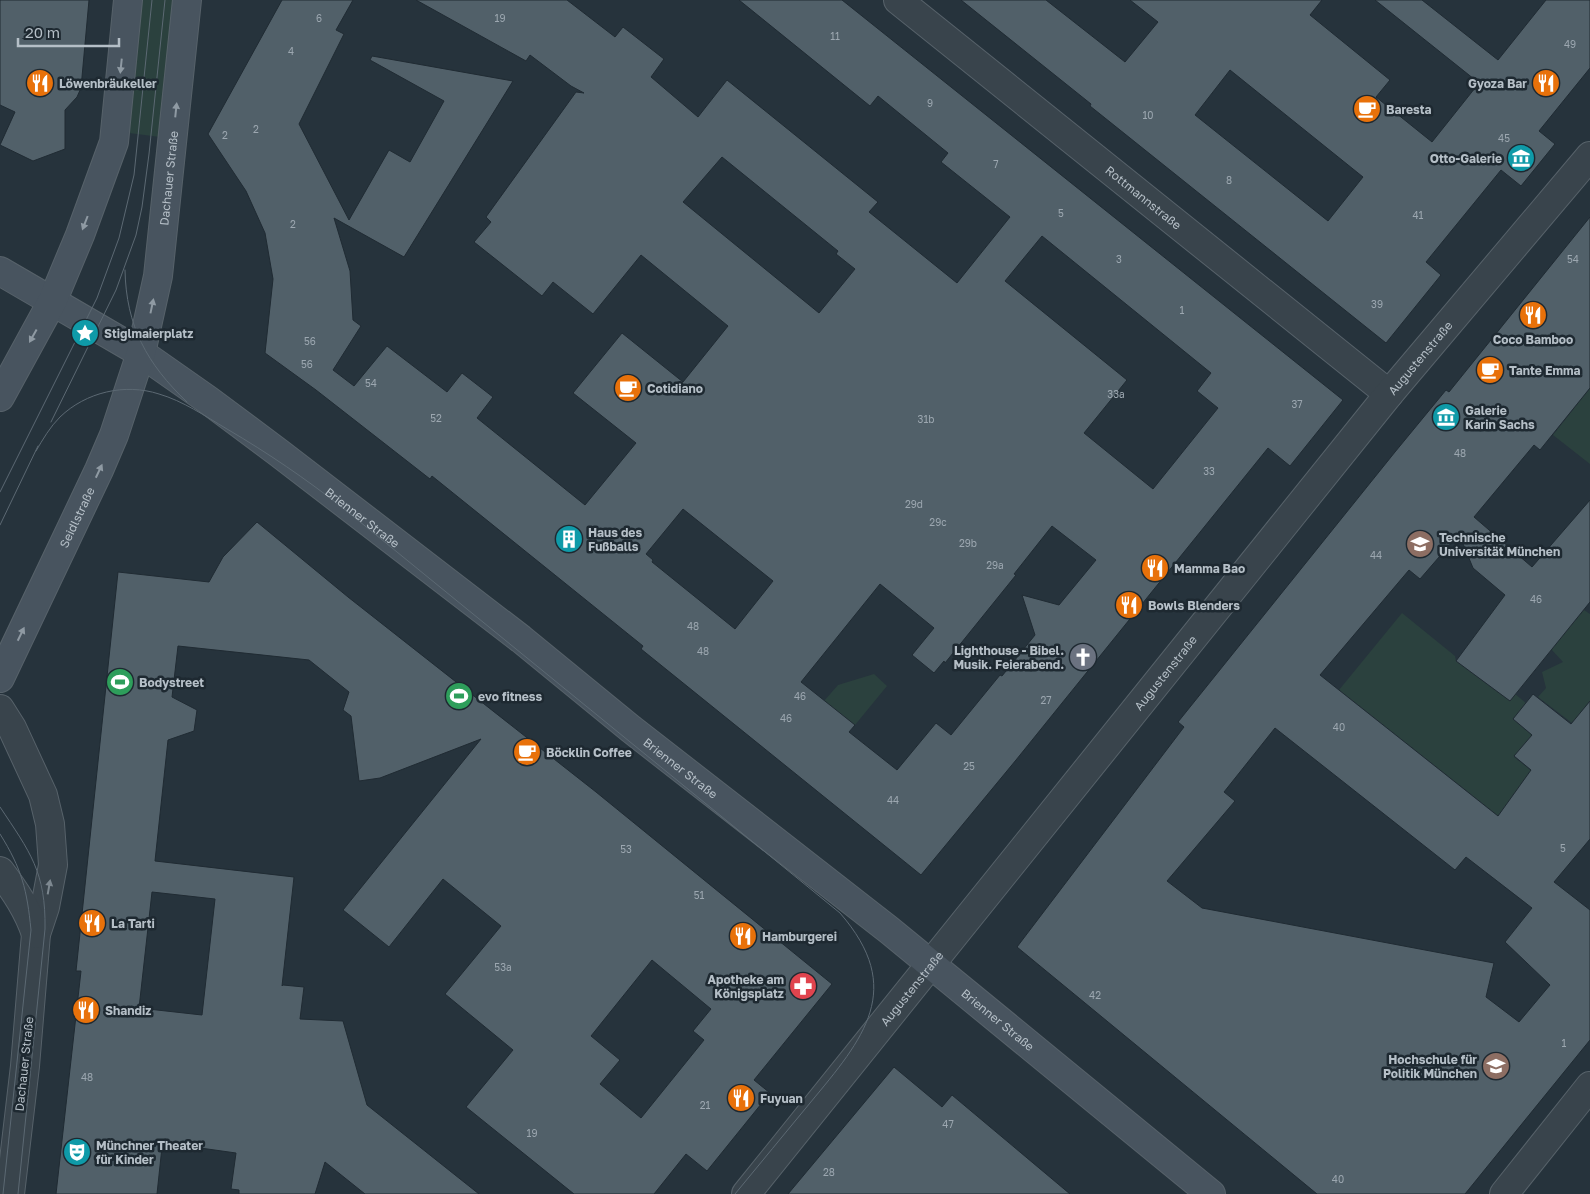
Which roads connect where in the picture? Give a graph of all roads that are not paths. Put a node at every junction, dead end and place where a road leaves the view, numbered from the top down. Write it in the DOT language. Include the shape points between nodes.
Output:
graph roads {
  1 [pos="128,0"];
  2 [pos="187,0"];
  3 [pos="898,0"];
  4 [pos="1590,156"];
  5 [pos="0,271"];
  6 [pos="52,302"];
  7 [pos="142,353"];
  8 [pos="1389,394"];
  9 [pos="0,396"];
  10 [pos="0,678"];
  11 [pos="0,710"];
  12 [pos="0,871"];
  13 [pos="36,934"];
  14 [pos="930,965"];
  15 [pos="1590,1086"];
  16 [pos="10,1194"];
  17 [pos="746,1194"];
  18 [pos="1211,1194"];
  19 [pos="1504,1194"];
  1 -- 6 [label="main road, one-way" via="114,142"];
  7 -- 2 [label="main road, Dachauer Straße, one-way" via="158,276"];
  3 -- 8 [label="street, Rottmannstraße"];
  4 -- 8 [label="street, Augustenstraße"];
  5 -- 6 [label="main road"];
  6 -- 7 [label="main road"];
  6 -- 9 [label="main road, one-way"];
  10 -- 7 [label="main road, Seidlstraße, one-way" via="114,436"];
  7 -- 14 [label="main road, Brienner Straße" via="513,634"];
  8 -- 14 [label="street, Augustenstraße"];
  13 -- 11 [label="street, Dachauer Straße, one-way" via="53,865 50,824 43,795 12,728"];
  12 -- 13 [label="street, Dachauer Straße" via="20,898"];
  13 -- 16 [label="street, Dachauer Straße"];
  14 -- 17 [label="street, Augustenstraße"];
  14 -- 18 [label="main road, Brienner Straße" via="966,991"];
  15 -- 19 [label="street"];
}
